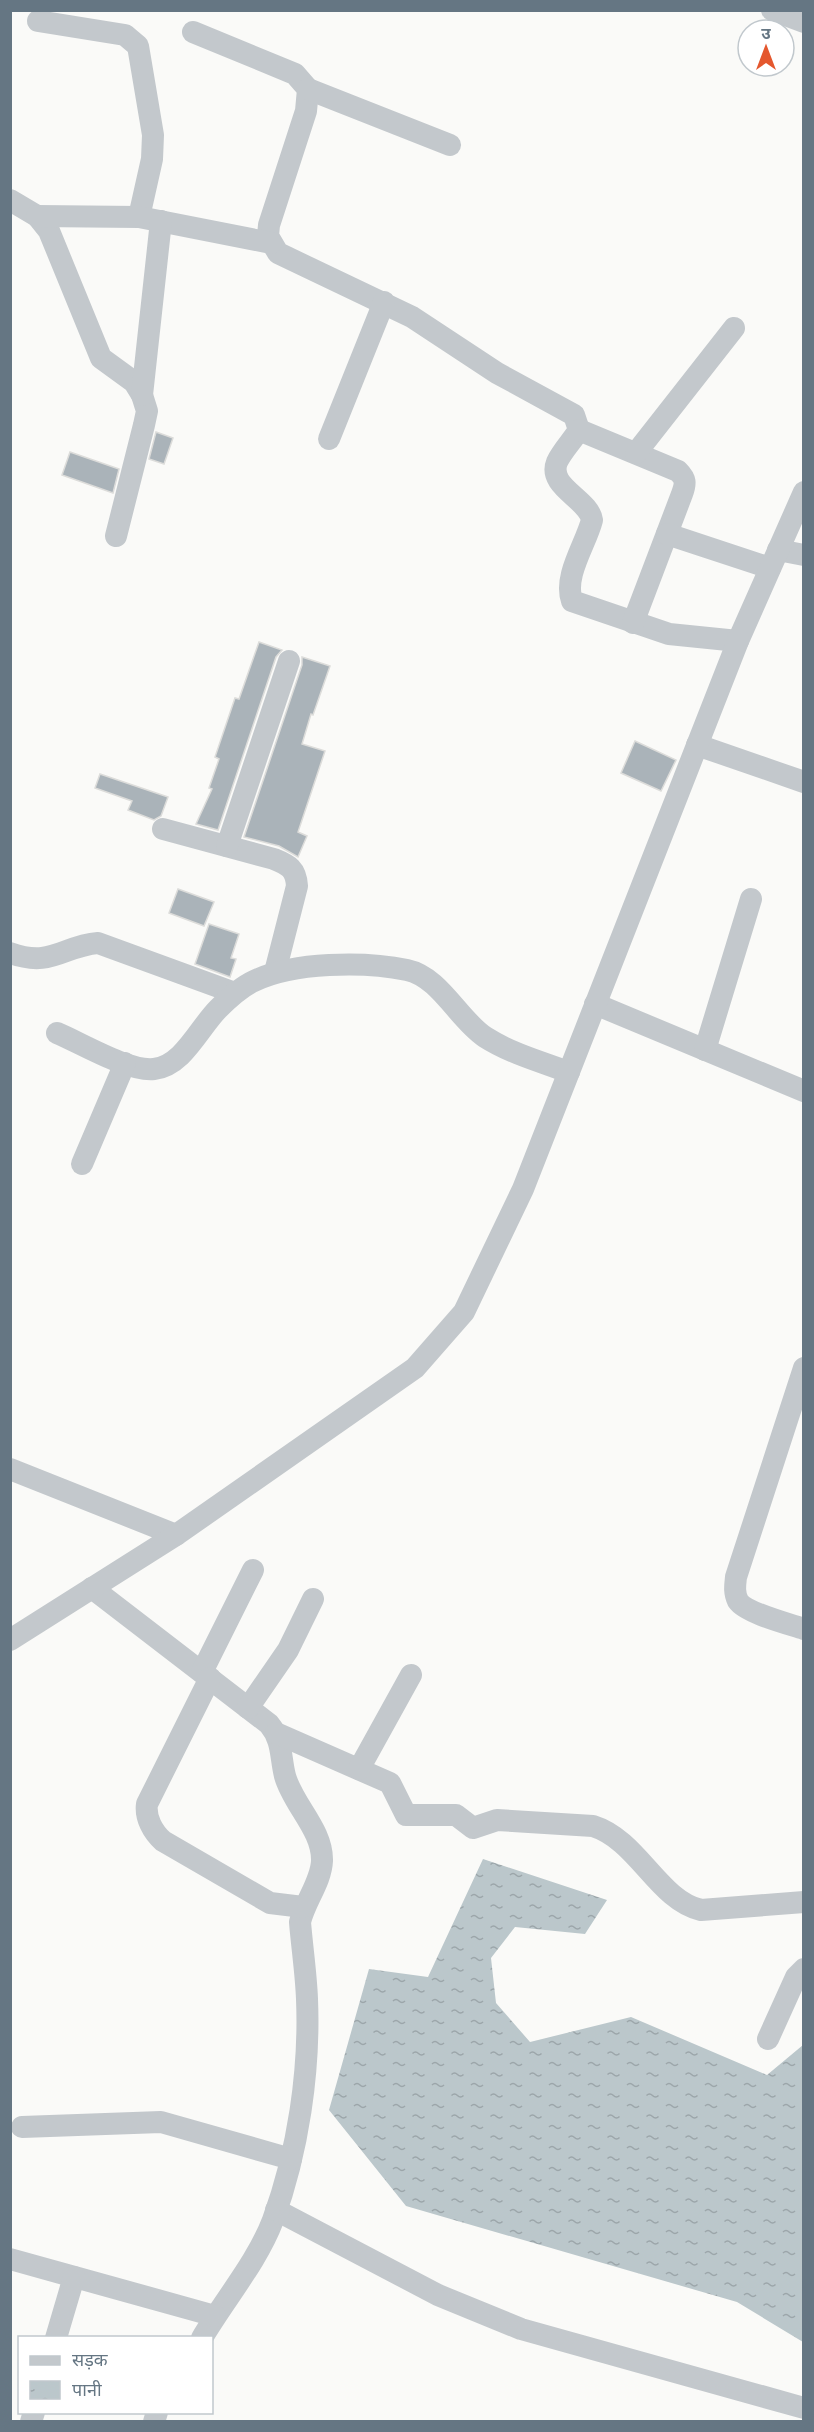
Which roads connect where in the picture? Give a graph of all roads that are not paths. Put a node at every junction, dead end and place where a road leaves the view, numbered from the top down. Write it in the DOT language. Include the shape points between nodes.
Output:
graph roads {
  1 [pos="772,10"];
  2 [pos="38,21"];
  3 [pos="804,22"];
  4 [pos="193,32"];
  5 [pos="308,89"];
  6 [pos="450,145"];
  7 [pos="10,200"];
  8 [pos="37,216"];
  9 [pos="138,217"];
  10 [pos="161,220"];
  11 [pos="271,243"];
  12 [pos="384,303"];
  13 [pos="734,328"];
  14 [pos="142,396"];
  15 [pos="579,430"];
  16 [pos="329,439"];
  17 [pos="636,453"];
  18 [pos="804,492"];
  19 [pos="667,534"];
  20 [pos="116,536"];
  21 [pos="804,555"];
  22 [pos="774,559"];
  23 [pos="633,623"];
  24 [pos="738,641"];
  25 [pos="290,661"];
  26 [pos="697,745"];
  27 [pos="804,782"];
  28 [pos="163,829"];
  29 [pos="227,846"];
  30 [pos="751,899"];
  31 [pos="10,953"];
  32 [pos="275,972"];
  33 [pos="235,993"];
  34 [pos="596,1004"];
  35 [pos="57,1033"];
  36 [pos="705,1050"];
  37 [pos="125,1063"];
  38 [pos="569,1072"];
  39 [pos="804,1091"];
  40 [pos="82,1164"];
  41 [pos="804,1368"];
  42 [pos="10,1469"];
  43 [pos="176,1535"];
  44 [pos="253,1570"];
  45 [pos="92,1588"];
  46 [pos="313,1599"];
  47 [pos="804,1629"];
  48 [pos="10,1640"];
  49 [pos="206,1675"];
  50 [pos="411,1675"];
  51 [pos="248,1708"];
  52 [pos="276,1733"];
  53 [pos="359,1769"];
  54 [pos="804,1902"];
  55 [pos="303,1907"];
  56 [pos="804,1969"];
  57 [pos="768,2039"];
  58 [pos="22,2127"];
  59 [pos="291,2159"];
  60 [pos="276,2210"];
  61 [pos="10,2259"];
  62 [pos="74,2277"];
  63 [pos="215,2316"];
  64 [pos="56,2336"];
  65 [pos="203,2336"];
  66 [pos="804,2408"];
  1 -- 3 [label="street"];
  2 -- 9 [label="street" via="125,35 138,46 153,135 152,159"];
  4 -- 5 [label="street" via="295,74"];
  5 -- 6 [label="street"];
  5 -- 11 [label="street" via="306,111 269,225"];
  7 -- 8 [label="street"];
  8 -- 9 [label="street"];
  8 -- 14 [label="street" via="49,231 101,358 134,382"];
  9 -- 10 [label="street"];
  10 -- 11 [label="street"];
  10 -- 14 [label="street"];
  11 -- 12 [label="street" via="285,258"];
  12 -- 15 [label="street" via="574,415"];
  12 -- 16 [label="street"];
  13 -- 17 [label="street"];
  14 -- 20 [label="street" via="147,411"];
  15 -- 17 [label="street"];
  15 -- 23 [label="street" via="555,470 566,489 591,512 592,520 569,594 578,605"];
  17 -- 19 [label="street" via="684,476 686,484"];
  18 -- 22 [label="street"];
  19 -- 22 [label="street"];
  19 -- 23 [label="street"];
  21 -- 22 [label="street"];
  22 -- 24 [label="street"];
  23 -- 24 [label="street" via="669,634"];
  24 -- 26 [label="street"];
  25 -- 29 [label="street"];
  26 -- 27 [label="street"];
  26 -- 34 [label="street"];
  28 -- 29 [label="street"];
  29 -- 32 [label="street" via="289,864 296,873 297,886"];
  30 -- 36 [label="street"];
  31 -- 33 [label="street" via="42,959 98,943"];
  32 -- 33 [label="street"];
  32 -- 38 [label="street" via="334,965 421,974 472,1028 503,1047"];
  33 -- 37 [label="street" via="166,1067 151,1070"];
  34 -- 36 [label="street"];
  34 -- 38 [label="street"];
  35 -- 37 [label="street"];
  36 -- 39 [label="street"];
  37 -- 40 [label="street"];
  38 -- 43 [label="street" via="523,1189 469,1302 440,1342 415,1368"];
  41 -- 47 [label="street" via="736,1577 735,1592 739,1603 753,1611"];
  42 -- 43 [label="street"];
  43 -- 45 [label="street"];
  44 -- 49 [label="street"];
  45 -- 48 [label="street"];
  45 -- 49 [label="street"];
  46 -- 51 [label="street" via="288,1650"];
  49 -- 51 [label="street"];
  49 -- 55 [label="street" via="147,1804 147,1816 163,1841 244,1889 270,1903"];
  50 -- 53 [label="street"];
  51 -- 52 [label="street"];
  52 -- 53 [label="street"];
  52 -- 55 [label="street" via="291,1793 321,1848 318,1878"];
  53 -- 54 [label="street" via="390,1783 406,1815 456,1815 473,1828 496,1820 604,1829 626,1845 689,1907 701,1910"];
  55 -- 59 [label="street" via="300,1922 307,2018 300,2117"];
  56 -- 57 [label="street" via="796,1977"];
  58 -- 59 [label="street" via="160,2122"];
  59 -- 60 [label="street"];
  60 -- 63 [label="street" via="260,2248"];
  60 -- 66 [label="street" via="438,2295 521,2329"];
  61 -- 62 [label="street"];
  62 -- 63 [label="street"];
  62 -- 64 [label="street"];
  63 -- 65 [label="street"];
}
